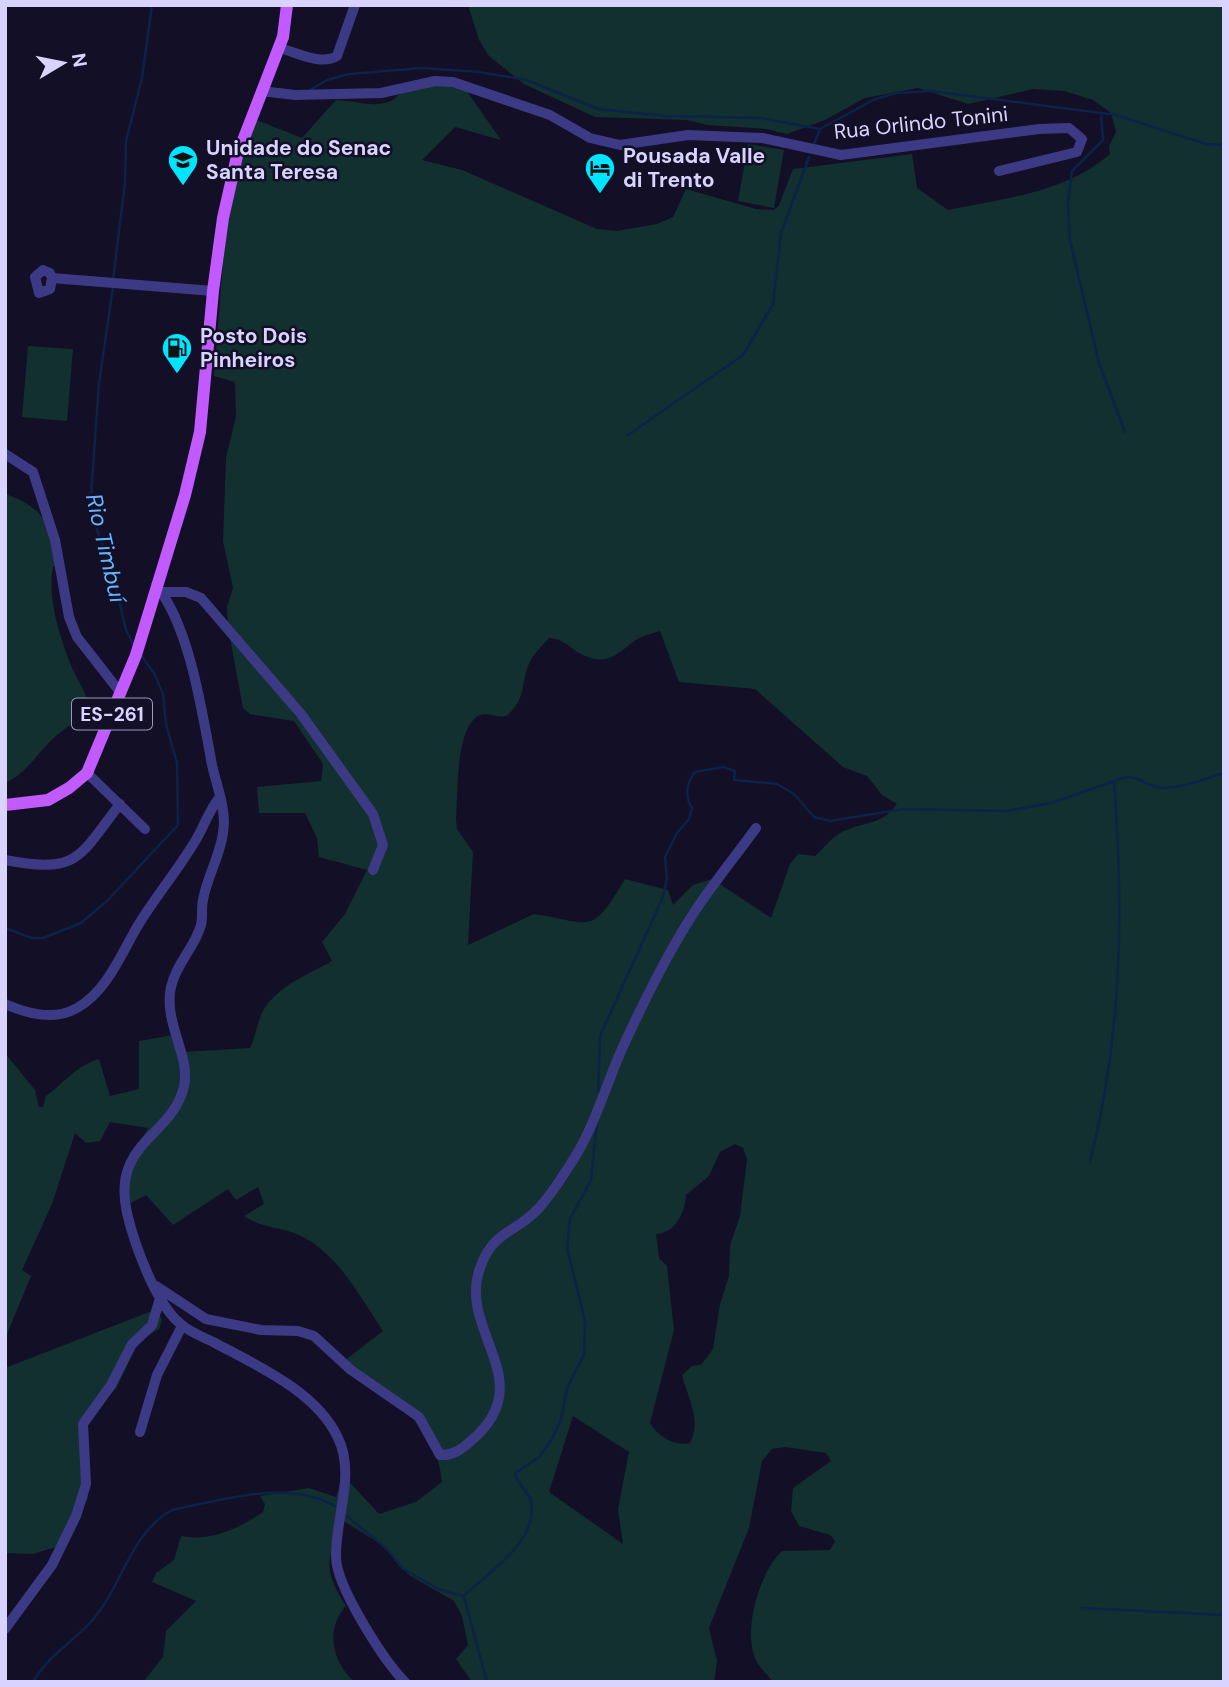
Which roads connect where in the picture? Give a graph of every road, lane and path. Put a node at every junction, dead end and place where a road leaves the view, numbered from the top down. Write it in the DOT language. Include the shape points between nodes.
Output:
graph roads {
  1 [pos="287,5"];
  2 [pos="355,5"];
  3 [pos="279,48"];
  4 [pos="261,91"];
  5 [pos="999,171"];
  6 [pos="52,278"];
  7 [pos="213,291"];
  8 [pos="5,454"];
  9 [pos="159,588"];
  10 [pos="120,692"];
  11 [pos="87,773"];
  12 [pos="220,797"];
  13 [pos="120,804"];
  14 [pos="5,806"];
  15 [pos="756,828"];
  16 [pos="145,829"];
  17 [pos="5,860"];
  18 [pos="373,870"];
  19 [pos="5,1004"];
  20 [pos="154,1283"];
  21 [pos="160,1298"];
  22 [pos="182,1326"];
  23 [pos="140,1432"];
  24 [pos="5,1629"];
  25 [pos="405,1682"];
  1 -- 3 [label="main road, ES-261"];
  2 -- 3 [label="street" via="333,59"];
  3 -- 4 [label="main road, ES-261"];
  4 -- 5 [label="street, Rua Orlindo Tonini" via="389,93 435,81 453,82 550,115 590,138 620,145 688,135 762,138 841,155 1039,129 1069,128 1082,139 1077,152 1065,157"];
  4 -- 7 [label="main road, ES-261" via="237,156"];
  6 -- 7 [label="street"];
  7 -- 9 [label="main road, ES-261" via="200,432"];
  8 -- 10 [label="street" via="29,468 35,478 55,540 69,617 77,637"];
  9 -- 10 [label="main road, ES-261"];
  9 -- 12 [label="street" via="193,671"];
  9 -- 18 [label="street" via="201,598 334,756 379,826 383,845"];
  10 -- 11 [label="main road, ES-261"];
  11 -- 13 [label="street"];
  11 -- 14 [label="main road, ES-261" via="48,800"];
  12 -- 19 [label="street" via="91,998 54,1015"];
  12 -- 20 [label="street" via="224,830 204,895 201,927 170,990 184,1086 177,1103 132,1158 125,1177 131,1226"];
  13 -- 16 [label="street"];
  13 -- 17 [label="street" via="73,861 46,867"];
  15 -- 20 [label="street" via="681,935 627,1038 577,1153 536,1211 501,1234 484,1258 477,1290 479,1310 500,1374 500,1398 491,1421 463,1447 440,1455 419,1417 351,1370 314,1336 206,1319"];
  20 -- 21 [label="street"];
  21 -- 22 [label="street"];
  21 -- 24 [label="street" via="152,1325 132,1344 111,1385 83,1424 86,1484 76,1516 52,1566"];
  22 -- 23 [label="street" via="157,1375"];
  22 -- 25 [label="street" via="294,1390 332,1427 341,1443 345,1476 337,1575 380,1650"];
}
